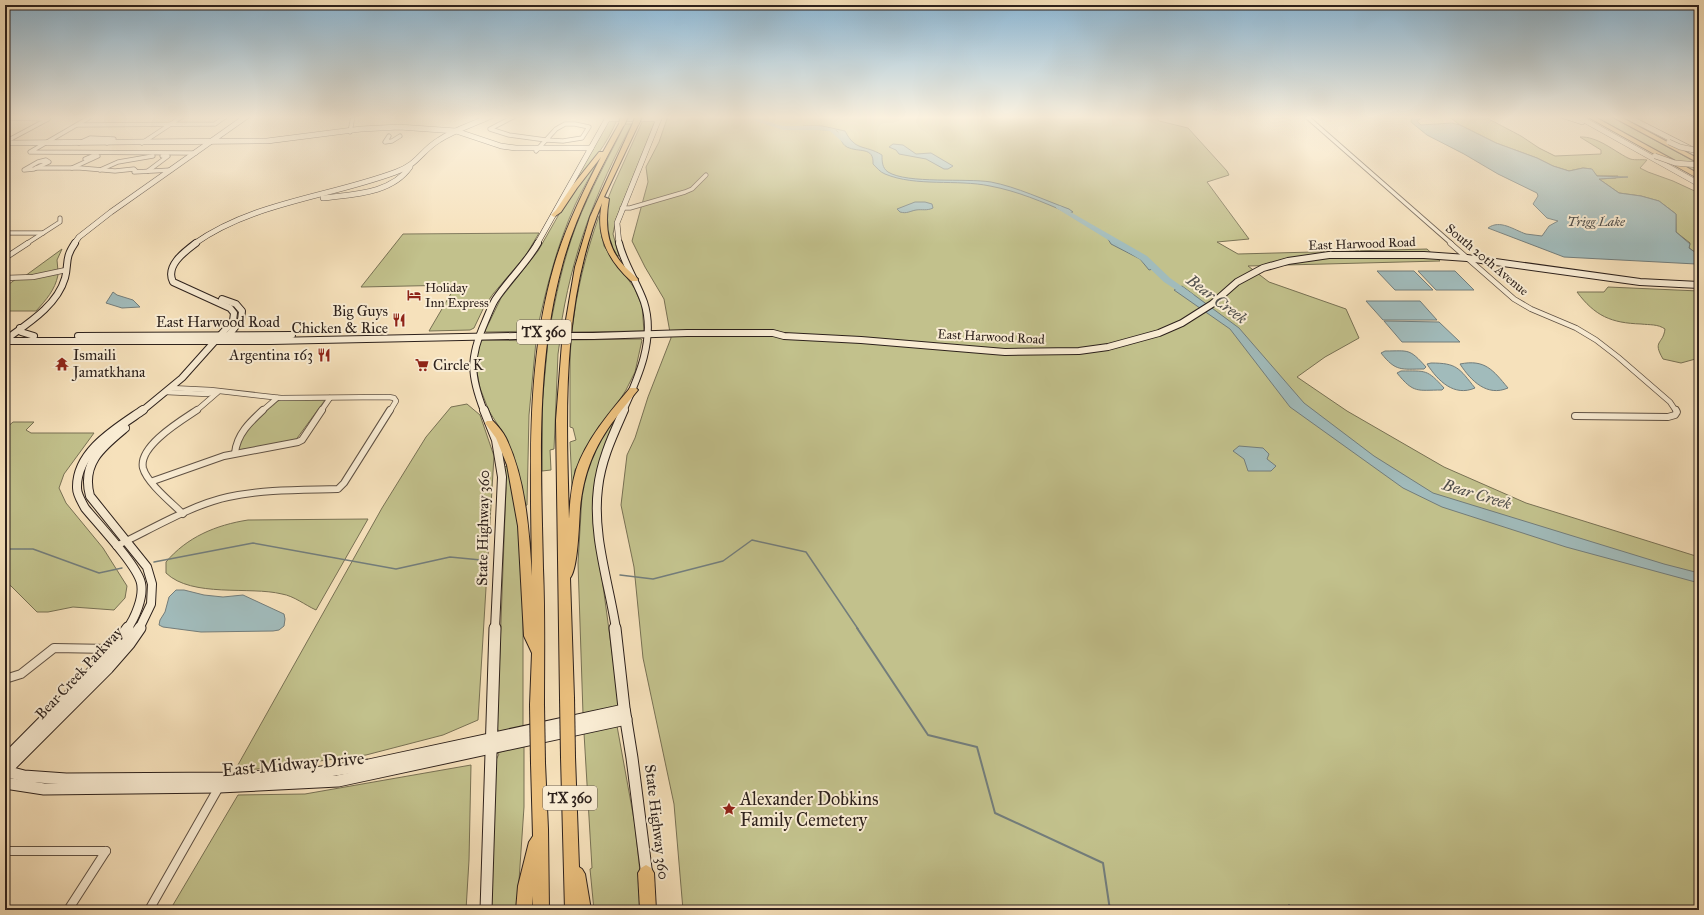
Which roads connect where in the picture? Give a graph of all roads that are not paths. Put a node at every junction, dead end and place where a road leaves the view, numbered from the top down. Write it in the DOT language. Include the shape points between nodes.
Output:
graph roads {
  1 [pos="141,159"];
  2 [pos="164,159"];
  3 [pos="188,159"];
  4 [pos="418,159"];
  5 [pos="585,159"];
  6 [pos="596,159"];
  7 [pos="604,159"];
  8 [pos="620,159"];
  9 [pos="643,159"];
  10 [pos="1354,159"];
  11 [pos="1653,159"];
  12 [pos="1663,159"];
  13 [pos="1666,159"];
  14 [pos="88,160"];
  15 [pos="1699,165"];
  16 [pos="411,166"];
  17 [pos="36,168"];
  18 [pos="72,168"];
  19 [pos="100,170"];
  20 [pos="148,171"];
  21 [pos="170,171"];
  22 [pos="706,175"];
  23 [pos="1699,177"];
  24 [pos="608,184"];
  25 [pos="1699,184"];
  26 [pos="338,189"];
  27 [pos="338,196"];
  28 [pos="290,203"];
  29 [pos="622,208"];
  30 [pos="554,215"];
  31 [pos="60,218"];
  32 [pos="5,233"];
  33 [pos="43,233"];
  34 [pos="5,258"];
  35 [pos="1467,258"];
  36 [pos="66,270"];
  37 [pos="5,278"];
  38 [pos="634,279"];
  39 [pos="1699,285"];
  40 [pos="198,293"];
  41 [pos="236,327"];
  42 [pos="20,328"];
  43 [pos="253,335"];
  44 [pos="648,335"];
  45 [pos="34,336"];
  46 [pos="82,336"];
  47 [pos="479,336"];
  48 [pos="358,337"];
  49 [pos="6,338"];
  50 [pos="223,338"];
  51 [pos="75,341"];
  52 [pos="177,342"];
  53 [pos="206,353"];
  54 [pos="171,390"];
  55 [pos="633,390"];
  56 [pos="218,392"];
  57 [pos="277,398"];
  58 [pos="330,398"];
  59 [pos="1575,416"];
  60 [pos="490,423"];
  61 [pos="234,453"];
  62 [pos="153,481"];
  63 [pos="183,514"];
  64 [pos="126,541"];
  65 [pos="116,546"];
  66 [pos="564,585"];
  67 [pos="114,649"];
  68 [pos="538,656"];
  69 [pos="5,679"];
  70 [pos="625,715"];
  71 [pos="492,743"];
  72 [pos="5,760"];
  73 [pos="5,771"];
  74 [pos="5,783"];
  75 [pos="222,783"];
  76 [pos="541,829"];
  77 [pos="572,840"];
  78 [pos="5,851"];
  79 [pos="646,873"];
  80 [pos="68,910"];
  81 [pos="149,910"];
  82 [pos="486,910"];
  83 [pos="524,910"];
  84 [pos="541,910"];
  85 [pos="573,910"];
  86 [pos="583,910"];
  87 [pos="648,910"];
  88 [pos="652,910"];
  1 -- 19 [label="street" via="121,161"];
  2 -- 20 [label="street"];
  3 -- 21 [label="main road"];
  4 -- 16 [label="main road, Bear Creek Parkway"];
  5 -- 30 [label="main road, State Highway 360"];
  6 -- 30 [label="highway"];
  7 -- 68 [label="highway, TX 360" via="566,241 551,296 543,341 534,439"];
  8 -- 24 [label="highway, TX 360, bridge"];
  9 -- 29 [label="main road, State Highway 360"];
  10 -- 35 [label="street, South 20th Avenue"];
  11 -- 25 [label="main road"];
  12 -- 15 [label="main road, bridge" via="1675,163"];
  13 -- 23 [label="highway"];
  14 -- 18 [label="street"];
  16 -- 26 [label="main road, Bear Creek Parkway" via="387,176"];
  16 -- 27 [label="main road, Bear Creek Parkway" via="404,176 385,186"];
  17 -- 17 [label="street" via="42,164 49,161 38,162 24,170"];
  17 -- 18 [label="street"];
  18 -- 19 [label="street"];
  19 -- 20 [label="street" via="124,171 123,173"];
  20 -- 21 [label="street"];
  21 -- 36 [label="main road" via="79,237 68,253"];
  22 -- 29 [label="street" via="692,189 685,192"];
  24 -- 38 [label="highway" via="603,216 604,238 617,260"];
  24 -- 66 [label="highway, TX 360" via="594,216 578,265 564,354 561,420"];
  26 -- 27 [label="main road" via="335,193"];
  26 -- 28 [label="main road, Bear Creek Parkway"];
  27 -- 28 [label="main road, Bear Creek Parkway"];
  28 -- 40 [label="main road, Bear Creek Parkway" via="258,212 224,226 204,237 184,253 170,270 170,277 179,285"];
  29 -- 38 [label="main road, State Highway 360" via="617,223 617,241"];
  30 -- 47 [label="main road, State Highway 360" via="530,257 496,300"];
  31 -- 33 [label="street" via="60,222"];
  32 -- 33 [label="street"];
  33 -- 34 [label="street"];
  35 -- 39 [label="main road, East Harwood Road" via="1640,282"];
  35 -- 44 [label="main road, East Harwood Road" via="1383,254 1308,257 1263,268 1237,282 1194,317 1159,333 1108,347 1079,351 1005,352 784,336 773,338"];
  35 -- 59 [label="street, South 20th Avenue" via="1520,303 1594,339 1670,402 1677,412 1675,416 1668,417"];
  36 -- 37 [label="street" via="33,277"];
  36 -- 42 [label="main road" via="63,284 53,301"];
  38 -- 44 [label="main road, State Highway 360" via="645,304"];
  40 -- 41 [label="main road, Bear Creek Parkway" via="236,304 242,314"];
  40 -- 50 [label="main road, Bear Creek Parkway" via="228,307 234,313 233,321"];
  41 -- 43 [label="main road" via="238,332"];
  41 -- 50 [label="main road, Bear Creek Parkway"];
  42 -- 45 [label="main road" via="23,333"];
  42 -- 49 [label="main road"];
  43 -- 48 [label="main road, East Harwood Road"];
  43 -- 50 [label="main road, East Harwood Road"];
  44 -- 47 [label="main road, East Harwood Road, bridge"];
  44 -- 55 [label="main road, State Highway 360" via="643,363"];
  45 -- 46 [label="main road, East Harwood Road"];
  45 -- 49 [label="main road, East Harwood Road"];
  46 -- 50 [label="main road, East Harwood Road"];
  46 -- 51 [label="main road"];
  47 -- 48 [label="main road, East Harwood Road"];
  47 -- 60 [label="main road, State Highway 360" via="473,357 474,371 477,393"];
  48 -- 50 [label="main road, East Harwood Road"];
  49 -- 51 [label="main road, East Harwood Road"];
  50 -- 52 [label="main road, East Harwood Road"];
  50 -- 53 [label="main road, Bear Creek Parkway"];
  50 -- 54 [label="main road, Bear Creek Parkway"];
  51 -- 52 [label="main road, East Harwood Road"];
  52 -- 53 [label="main road" via="203,344 207,348"];
  53 -- 54 [label="main road, Bear Creek Parkway"];
  54 -- 56 [label="street" via="207,394"];
  54 -- 64 [label="main road, Bear Creek Parkway" via="109,442 90,467 86,482 90,496"];
  54 -- 65 [label="main road, Bear Creek Parkway" via="110,433 94,448 79,473 79,497"];
  55 -- 66 [label="highway" via="618,406 591,447 581,472 572,554"];
  55 -- 70 [label="main road, State Highway 360" via="600,470 597,509 615,624"];
  56 -- 57 [label="street"];
  56 -- 62 [label="street" via="151,446 142,466"];
  57 -- 58 [label="street"];
  57 -- 61 [label="street" via="240,434"];
  58 -- 61 [label="street" via="298,443"];
  58 -- 63 [label="street" via="396,399 338,489 254,492 198,506"];
  60 -- 68 [label="highway" via="501,437 512,465 523,526 530,636"];
  60 -- 71 [label="main road, State Highway 360" via="500,460 502,492"];
  61 -- 62 [label="street"];
  62 -- 63 [label="street"];
  63 -- 64 [label="street"];
  64 -- 65 [label="street"];
  64 -- 73 [label="main road, Bear Creek Parkway" via="147,567 152,584 151,604 140,628 108,668"];
  65 -- 67 [label="main road, Bear Creek Parkway" via="134,568 141,583 141,592 140,602 130,627"];
  66 -- 77 [label="highway, TX 360, bridge"];
  67 -- 69 [label="street" via="54,648 25,672"];
  67 -- 72 [label="main road, Bear Creek Parkway"];
  68 -- 76 [label="highway, TX 360, bridge"];
  70 -- 71 [label="main road, East Midway Drive"];
  70 -- 79 [label="main road, State Highway 360"];
  71 -- 75 [label="main road, East Midway Drive" via="351,779"];
  71 -- 82 [label="main road, State Highway 360"];
  73 -- 75 [label="main road, East Midway Drive" via="48,778"];
  74 -- 75 [label="main road, East Midway Drive" via="44,789"];
  75 -- 81 [label="street"];
  76 -- 83 [label="highway" via="526,886"];
  76 -- 84 [label="highway, TX 360"];
  77 -- 85 [label="highway, TX 360"];
  77 -- 86 [label="highway"];
  78 -- 80 [label="street" via="106,851"];
  79 -- 87 [label="highway"];
  79 -- 88 [label="main road, State Highway 360"];
}
